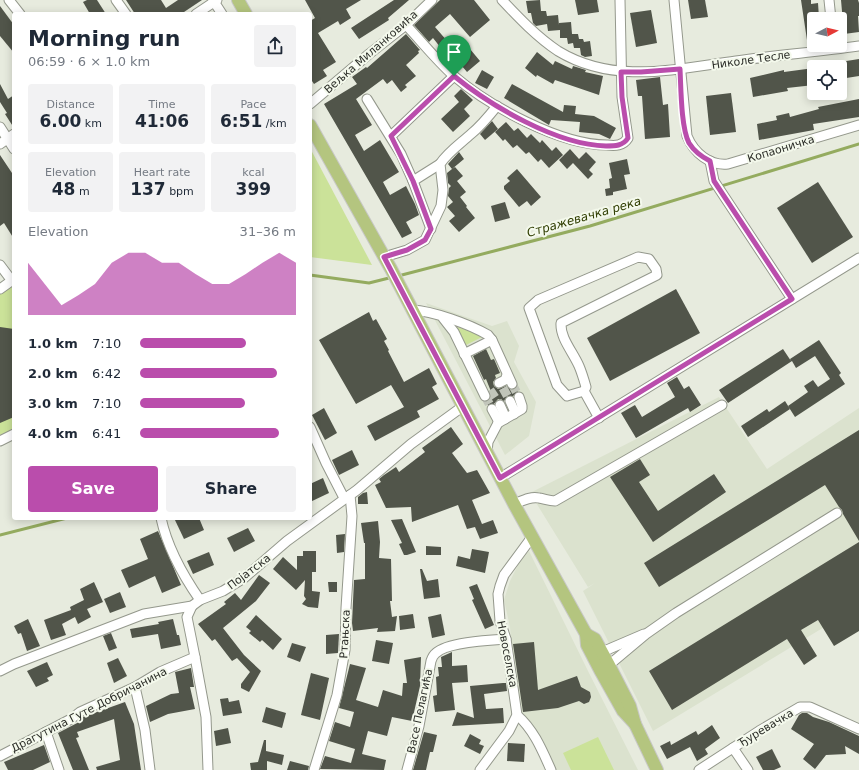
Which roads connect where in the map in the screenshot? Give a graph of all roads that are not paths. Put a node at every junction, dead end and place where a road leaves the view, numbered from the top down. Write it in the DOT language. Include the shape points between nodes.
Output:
graph roads {
  1 [pos="9,0"];
  2 [pos="116,0"];
  3 [pos="238,0"];
  4 [pos="432,0"];
  5 [pos="502,0"];
  6 [pos="620,0"];
  7 [pos="674,0"];
  8 [pos="829,0"];
  9 [pos="215,1"];
  10 [pos="18,12"];
  11 [pos="125,12"];
  12 [pos="199,12"];
  13 [pos="221,12"];
  14 [pos="245,12"];
  15 [pos="830,12"];
  16 [pos="406,25"];
  17 [pos="847,46"];
  18 [pos="859,46"];
  19 [pos="807,51"];
  20 [pos="680,69"];
  21 [pos="621,72"];
  22 [pos="454,76"];
  23 [pos="367,99"];
  24 [pos="312,102"];
  25 [pos="497,106"];
  26 [pos="859,125"];
  27 [pos="0,127"];
  28 [pos="312,132"];
  29 [pos="391,136"];
  30 [pos="7,139"];
  31 [pos="707,159"];
  32 [pos="440,164"];
  33 [pos="413,181"];
  34 [pos="431,229"];
  35 [pos="384,257"];
  36 [pos="859,258"];
  37 [pos="0,265"];
  38 [pos="12,279"];
  39 [pos="12,281"];
  40 [pos="0,289"];
  41 [pos="792,299"];
  42 [pos="412,310"];
  43 [pos="442,316"];
  44 [pos="492,340"];
  45 [pos="464,354"];
  46 [pos="505,383"];
  47 [pos="486,391"];
  48 [pos="584,392"];
  49 [pos="519,398"];
  50 [pos="510,401"];
  51 [pos="462,406"];
  52 [pos="722,406"];
  53 [pos="496,407"];
  54 [pos="514,414"];
  55 [pos="599,418"];
  56 [pos="501,421"];
  57 [pos="312,432"];
  58 [pos="12,435"];
  59 [pos="0,441"];
  60 [pos="487,452"];
  61 [pos="500,478"];
  62 [pos="347,496"];
  63 [pos="514,504"];
  64 [pos="837,512"];
  65 [pos="162,520"];
  66 [pos="532,537"];
  67 [pos="196,603"];
  68 [pos="586,634"];
  69 [pos="646,634"];
  70 [pos="506,639"];
  71 [pos="602,652"];
  72 [pos="195,657"];
  73 [pos="609,666"];
  74 [pos="0,671"];
  75 [pos="135,687"];
  76 [pos="517,715"];
  77 [pos="635,724"];
  78 [pos="859,729"];
  79 [pos="46,732"];
  80 [pos="733,748"];
  81 [pos="0,756"];
  82 [pos="59,770"];
  83 [pos="150,770"];
  84 [pos="208,770"];
  85 [pos="314,770"];
  86 [pos="407,770"];
  87 [pos="480,770"];
  88 [pos="552,770"];
  89 [pos="657,770"];
  90 [pos="699,770"];
  91 [pos="748,770"];
  1 -- 10 [label="street"];
  2 -- 11 [label="street"];
  3 -- 14 [label="main road"];
  4 -- 16 [label="street, Вељка Миланковића"];
  5 -- 21 [label="street, Николе Тесле" via="533,31 559,51 596,67"];
  6 -- 21 [label="street"];
  7 -- 20 [label="street"];
  8 -- 15 [label="street"];
  9 -- 12 [label="street"];
  9 -- 13 [label="street"];
  16 -- 22 [label="street"];
  16 -- 24 [label="street, Вељка Миланковића"];
  17 -- 18 [label="street, Николе Тесле"];
  19 -- 20 [label="street, Николе Тесле"];
  20 -- 21 [label="street, Николе Тесле"];
  20 -- 31 [label="street" via="686,136 692,148"];
  21 -- 25 [label="street" via="628,138 624,143 594,145 576,141 537,127"];
  22 -- 25 [label="street"];
  22 -- 29 [label="street"];
  23 -- 29 [label="street"];
  25 -- 32 [label="street" via="489,117 446,155"];
  26 -- 31 [label="street, Копаоничка" via="728,164 722,165"];
  27 -- 30 [label="street"];
  28 -- 35 [label="main road"];
  29 -- 33 [label="street"];
  31 -- 41 [label="street" via="714,181"];
  32 -- 33 [label="street"];
  32 -- 34 [label="street" via="443,190 441,206"];
  33 -- 34 [label="street"];
  34 -- 35 [label="street" via="425,240 407,250"];
  35 -- 42 [label="main road"];
  36 -- 41 [label="street"];
  37 -- 38 [label="street"];
  39 -- 40 [label="street"];
  41 -- 55 [label="street"];
  42 -- 43 [label="street"];
  42 -- 51 [label="main road"];
  43 -- 44 [label="street" via="484,333"];
  43 -- 45 [label="street" via="454,332"];
  44 -- 45 [label="street"];
  44 -- 46 [label="street"];
  45 -- 47 [label="street"];
  48 -- 48 [label="street" via="567,396 557,385 529,308 538,300 638,257 649,259 657,275 561,323 563,334 585,381"];
  48 -- 55 [label="street"];
  49 -- 54 [label="street" via="522,407"];
  50 -- 54 [label="street"];
  51 -- 60 [label="main road"];
  51 -- 62 [label="street, Појатска"];
  52 -- 63 [label="street" via="555,501 530,498"];
  53 -- 56 [label="street"];
  54 -- 56 [label="street"];
  55 -- 61 [label="street"];
  56 -- 60 [label="street" via="488,442"];
  57 -- 62 [label="street" via="326,463"];
  58 -- 59 [label="street"];
  60 -- 61 [label="main road"];
  61 -- 63 [label="main road"];
  62 -- 67 [label="street, Појатска" via="287,541 244,578"];
  62 -- 85 [label="street, Ртањска" via="352,516 345,650 336,695"];
  63 -- 66 [label="main road"];
  64 -- 69 [label="street"];
  65 -- 67 [label="street"];
  66 -- 68 [label="main road"];
  66 -- 70 [label="street, Новоселска" via="508,569 500,586 500,621"];
  67 -- 72 [label="street" via="187,617"];
  67 -- 74 [label="street, Појатска" via="144,614"];
  68 -- 71 [label="main road" via="595,639"];
  68 -- 77 [label="main road" via="587,645 600,670 623,711"];
  69 -- 71 [label="street"];
  69 -- 73 [label="street"];
  70 -- 76 [label="street, Новоселска"];
  70 -- 86 [label="street, Васе Пелагића" via="457,645 435,653 431,661 419,726"];
  71 -- 73 [label="main road"];
  72 -- 75 [label="street, Драгутина Гуте Добричанина" via="160,672"];
  72 -- 84 [label="street" via="206,717"];
  73 -- 77 [label="main road" via="630,706"];
  75 -- 79 [label="street, Драгутина Гуте Добричанина" via="80,712"];
  75 -- 83 [label="street" via="145,730"];
  76 -- 87 [label="street" via="509,731"];
  76 -- 88 [label="street" via="533,732"];
  77 -- 89 [label="main road"];
  78 -- 80 [label="street, Ђуревачка" via="810,708 800,707"];
  79 -- 81 [label="street, Драгутина Гуте Добричанина"];
  79 -- 82 [label="street"];
  80 -- 90 [label="street, Ђуревачка"];
  80 -- 91 [label="street"];
}
